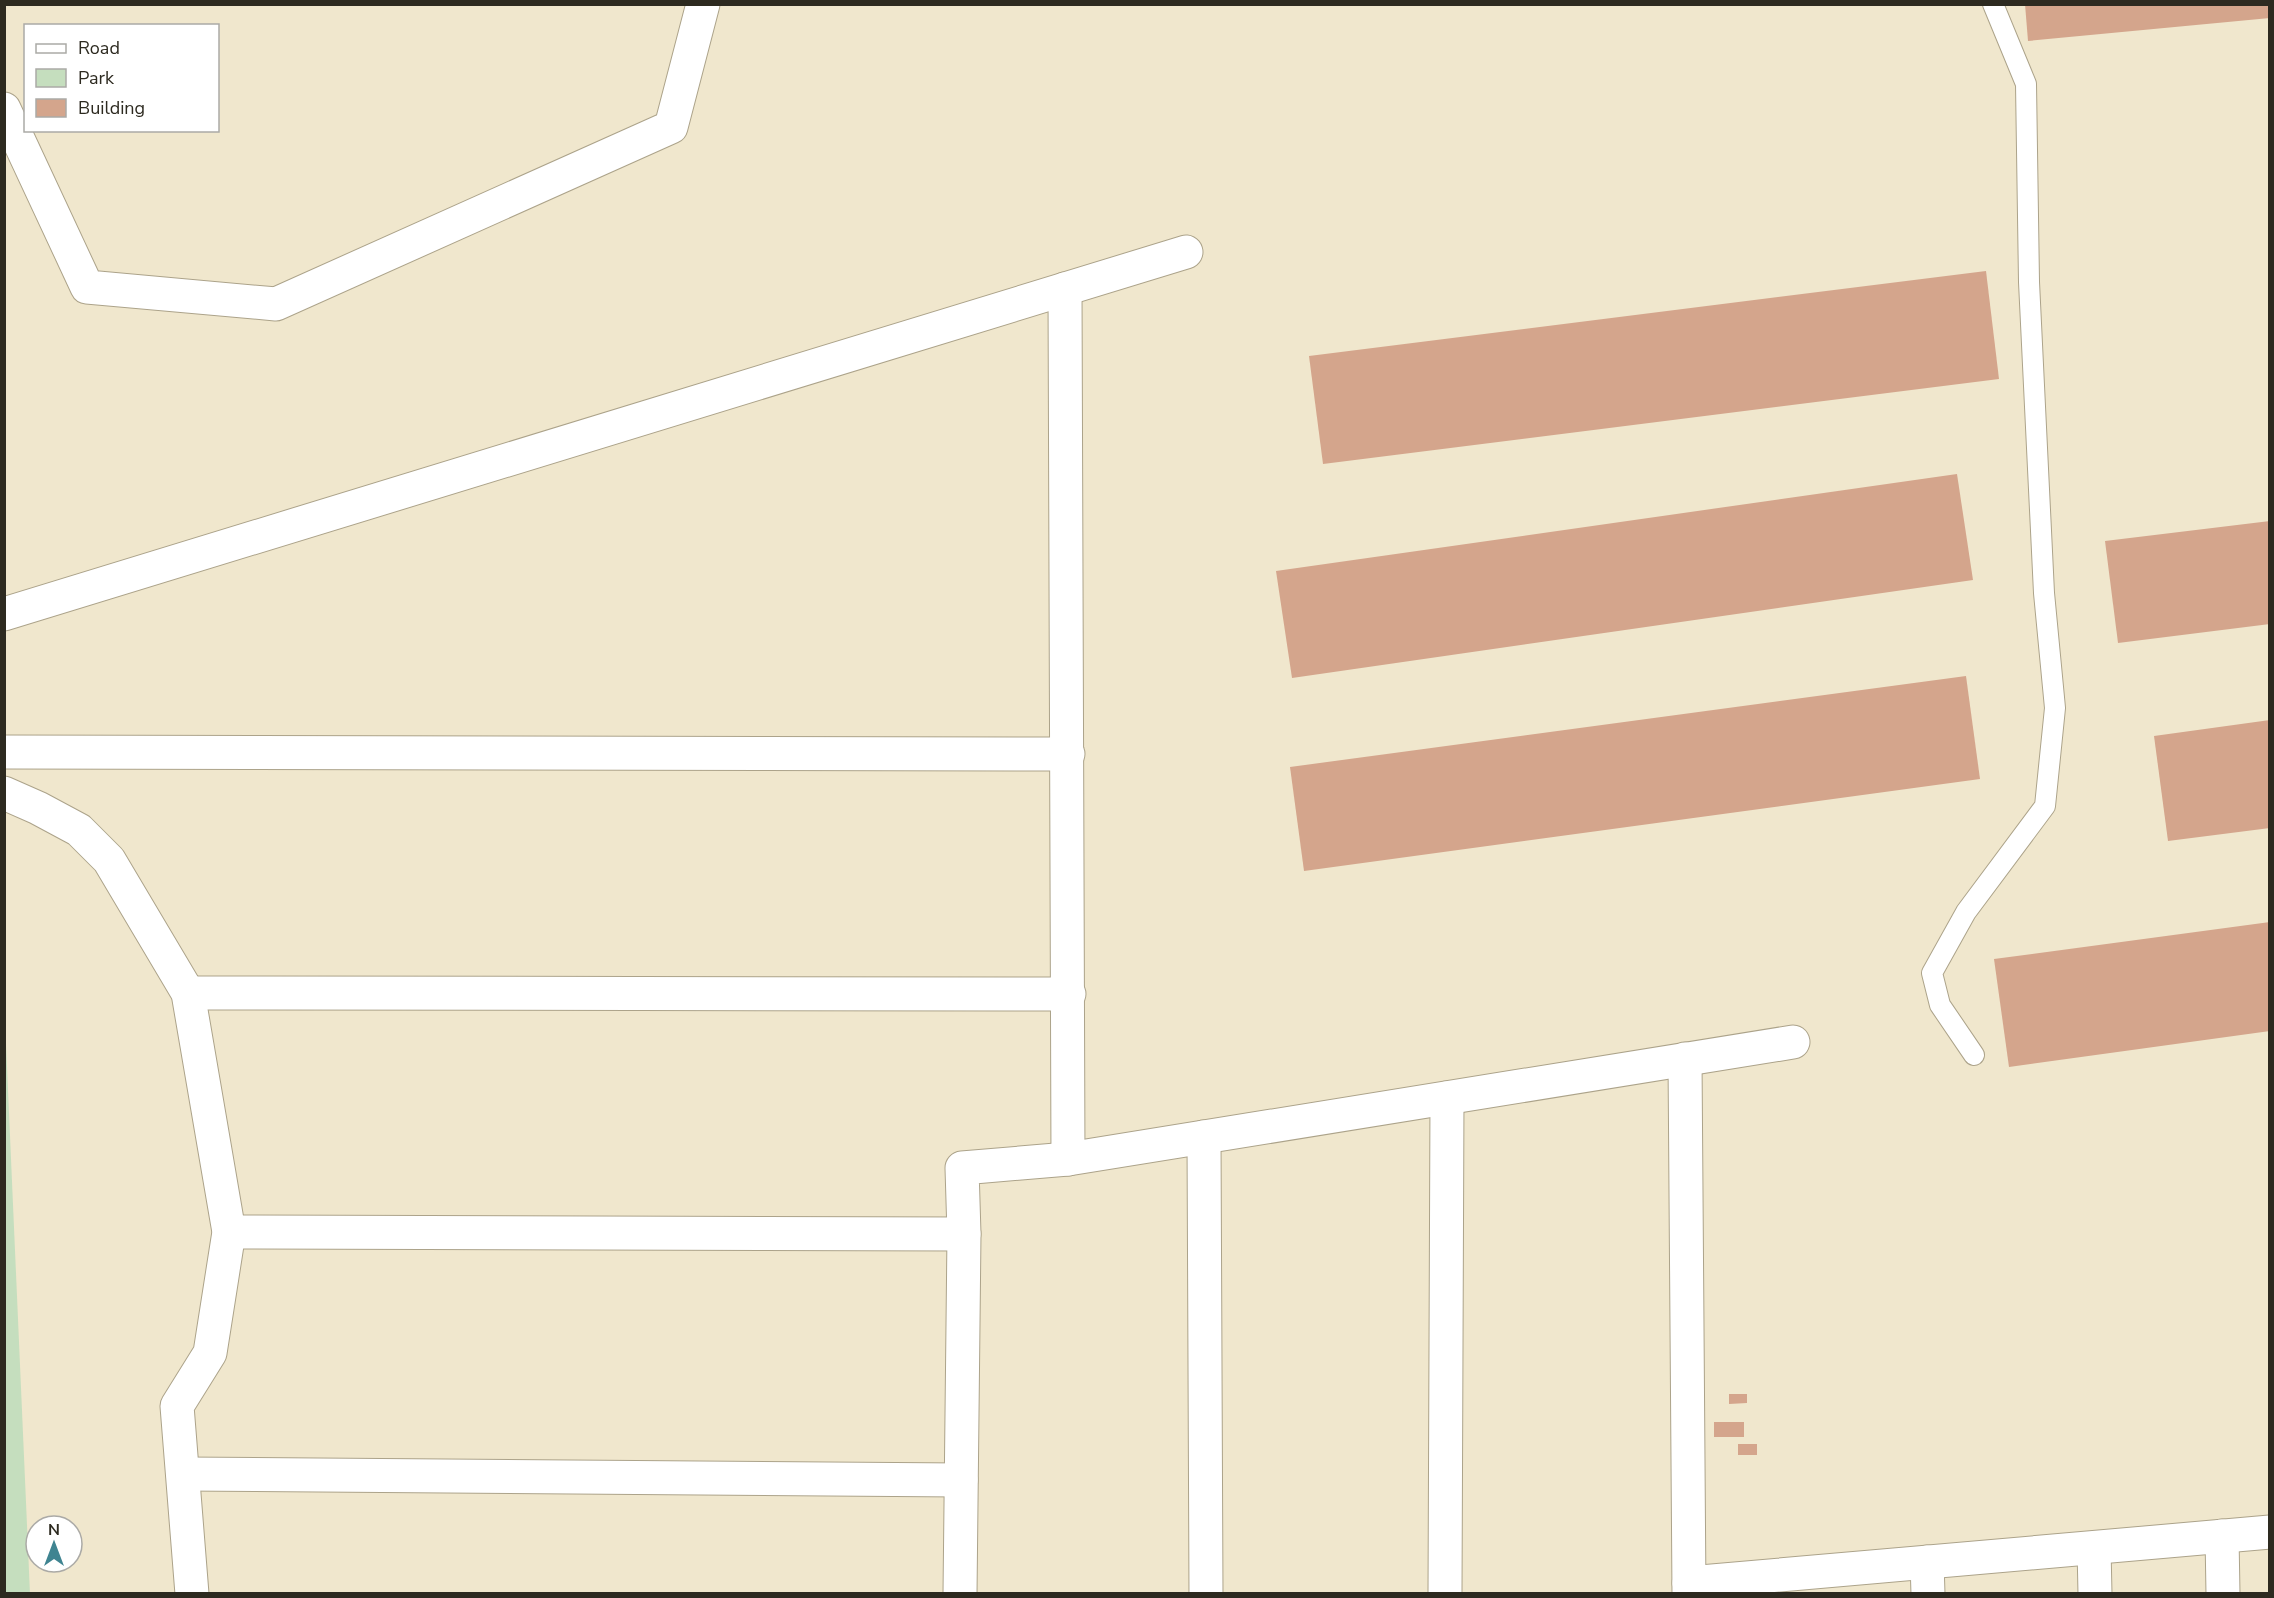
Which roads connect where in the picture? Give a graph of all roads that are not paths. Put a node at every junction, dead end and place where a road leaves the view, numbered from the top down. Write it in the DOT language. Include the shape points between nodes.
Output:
graph roads {
  1 [pos="703,4"];
  2 [pos="1993,4"];
  3 [pos="4,109"];
  4 [pos="1186,252"];
  5 [pos="1065,289"];
  6 [pos="4,614"];
  7 [pos="4,752"];
  8 [pos="1068,754"];
  9 [pos="4,794"];
  10 [pos="188,993"];
  11 [pos="1069,994"];
  12 [pos="1793,1042"];
  13 [pos="1974,1055"];
  14 [pos="1685,1059"];
  15 [pos="1447,1098"];
  16 [pos="1204,1137"];
  17 [pos="1068,1159"];
  18 [pos="229,1232"];
  19 [pos="964,1234"];
  20 [pos="183,1474"];
  21 [pos="961,1480"];
  22 [pos="2270,1532"];
  23 [pos="2222,1536"];
  24 [pos="2094,1548"];
  25 [pos="1927,1578"];
  26 [pos="1689,1588"];
  27 [pos="192,1593"];
  28 [pos="960,1593"];
  29 [pos="1206,1593"];
  30 [pos="1445,1593"];
  31 [pos="2095,1593"];
  32 [pos="2223,1593"];
  1 -- 3 [label="street" via="671,127 276,304 87,287"];
  2 -- 13 [label="lane" via="2026,84 2030,306 2043,593 2055,708 2045,806 1965,912 1932,973 1940,1005"];
  4 -- 5 [label="street"];
  5 -- 6 [label="street"];
  5 -- 8 [label="street"];
  7 -- 8 [label="street"];
  8 -- 11 [label="street"];
  9 -- 10 [label="street" via="79,830 109,860"];
  10 -- 11 [label="street"];
  10 -- 18 [label="street"];
  11 -- 17 [label="street"];
  12 -- 14 [label="street"];
  14 -- 15 [label="street"];
  14 -- 26 [label="street"];
  15 -- 16 [label="street"];
  15 -- 30 [label="street"];
  16 -- 17 [label="street"];
  16 -- 29 [label="street"];
  17 -- 19 [label="street" via="962,1168"];
  18 -- 19 [label="street"];
  18 -- 20 [label="street" via="210,1353 177,1406"];
  19 -- 21 [label="street"];
  20 -- 21 [label="street"];
  20 -- 27 [label="street"];
  21 -- 28 [label="street"];
  22 -- 23 [label="street"];
  23 -- 24 [label="street"];
  23 -- 32 [label="street"];
  24 -- 25 [label="street"];
  24 -- 31 [label="street"];
  25 -- 26 [label="street"];
}
